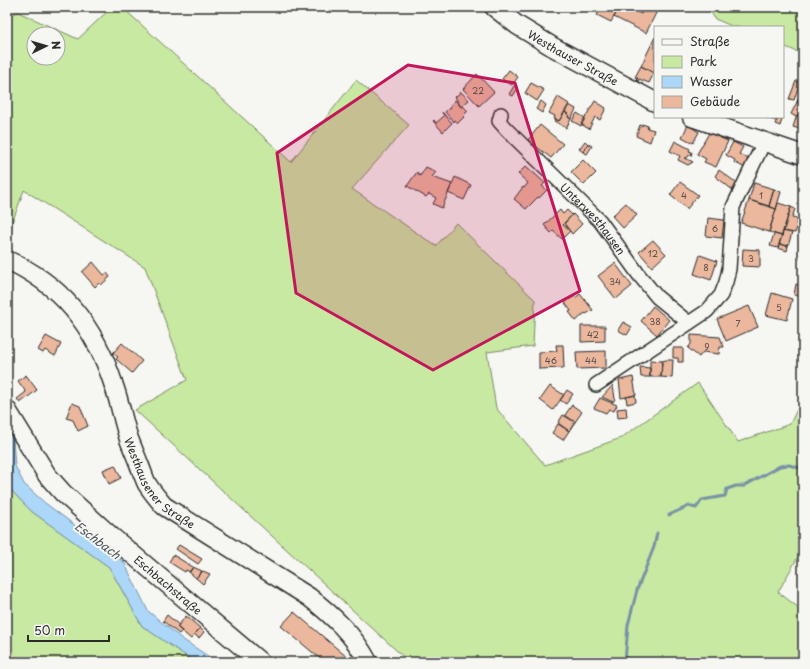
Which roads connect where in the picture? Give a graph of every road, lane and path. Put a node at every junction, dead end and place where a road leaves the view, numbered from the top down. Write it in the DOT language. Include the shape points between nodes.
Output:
graph roads {
  1 [pos="494,7"];
  2 [pos="654,101"];
  3 [pos="501,114"];
  4 [pos="695,118"];
  5 [pos="764,142"];
  6 [pos="803,155"];
  7 [pos="7,260"];
  8 [pos="689,323"];
  9 [pos="596,385"];
  10 [pos="7,410"];
  11 [pos="260,662"];
  12 [pos="368,662"];
  1 -- 2 [label="main road, Westhauser Straße" via="552,47"];
  3 -- 8 [label="street, Unterwesthausen" via="499,121 506,129 600,221 657,298"];
  4 -- 5 [label="main road"];
  5 -- 6 [label="main road"];
  5 -- 8 [label="street" via="733,207 729,270 721,295 707,311"];
  7 -- 12 [label="main road, Westhausener Straße" via="37,277 60,294 78,312 107,367 129,440 147,484 164,506 314,600 346,630"];
  8 -- 9 [label="street"];
  10 -- 11 [label="main road, Eschbachstraße" via="47,475 63,493"];
}
